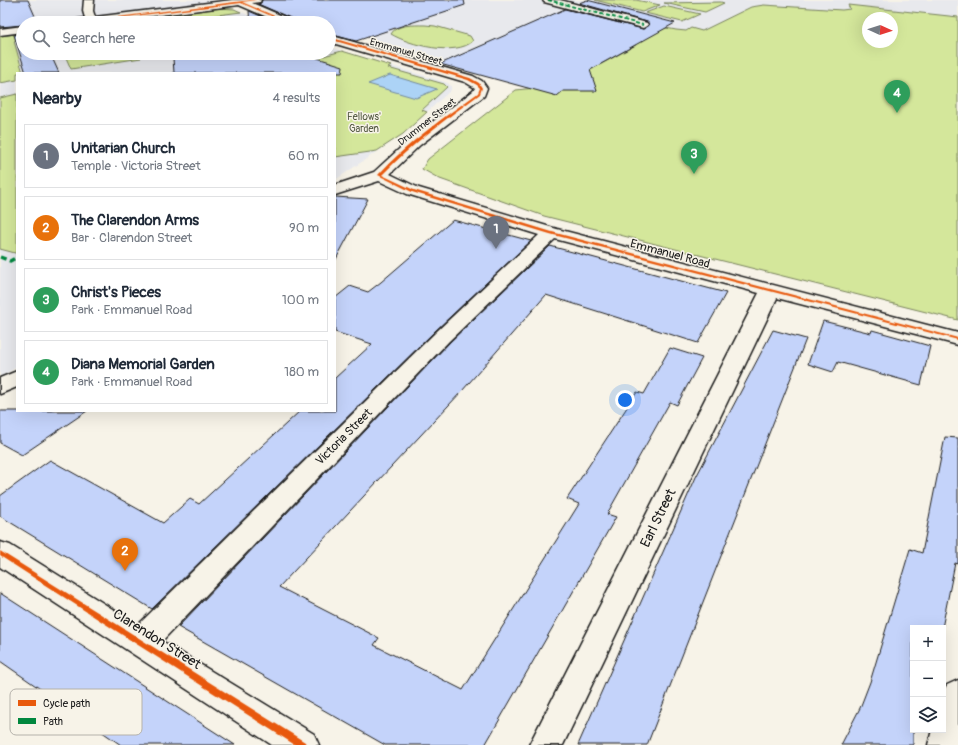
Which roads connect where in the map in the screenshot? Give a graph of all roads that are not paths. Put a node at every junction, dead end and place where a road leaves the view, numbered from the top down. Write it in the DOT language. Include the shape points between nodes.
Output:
graph roads {
  1 [pos="89,0"];
  2 [pos="256,0"];
  3 [pos="548,0"];
  4 [pos="240,2"];
  5 [pos="89,16"];
  6 [pos="129,16"];
  7 [pos="273,16"];
  8 [pos="644,25"];
  9 [pos="16,30"];
  10 [pos="0,32"];
  11 [pos="336,40"];
  12 [pos="478,84"];
  13 [pos="380,175"];
  14 [pos="336,190"];
  15 [pos="551,232"];
  16 [pos="770,291"];
  17 [pos="958,339"];
  18 [pos="16,379"];
  19 [pos="0,387"];
  20 [pos="0,553"];
  21 [pos="140,643"];
  22 [pos="958,696"];
  23 [pos="302,745"];
  24 [pos="546,745"];
  25 [pos="945,745"];
  1 -- 5 [label="street"];
  2 -- 4 [label="street"];
  3 -- 8 [label="street"];
  4 -- 6 [label="street"];
  4 -- 7 [label="street"];
  9 -- 10 [label="street"];
  11 -- 12 [label="street, Emmanuel Street"];
  12 -- 13 [label="street, Drummer Street" via="481,88 479,93 422,135"];
  13 -- 14 [label="street"];
  13 -- 15 [label="street, Emmanuel Road" via="413,191"];
  15 -- 16 [label="street, Emmanuel Road"];
  15 -- 21 [label="street, Victoria Street" via="442,337"];
  16 -- 17 [label="street, Emmanuel Road"];
  16 -- 24 [label="street, Earl Street"];
  18 -- 19 [label="street"];
  20 -- 21 [label="street, Clarendon Street"];
  21 -- 23 [label="street, Clarendon Street"];
  22 -- 25 [label="street"];
}
